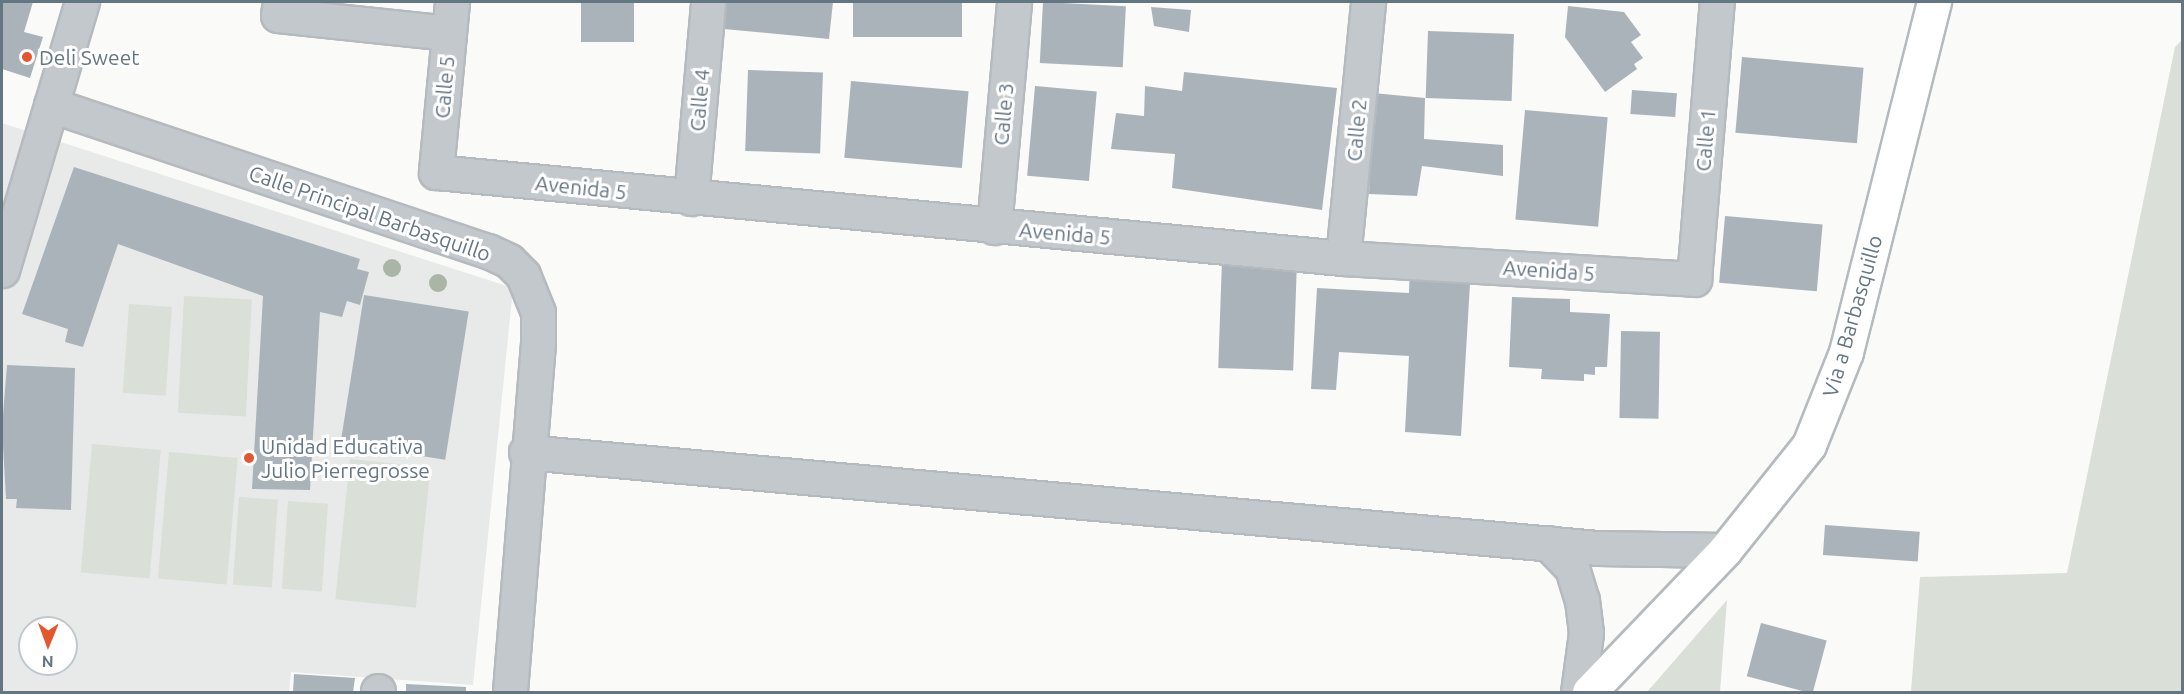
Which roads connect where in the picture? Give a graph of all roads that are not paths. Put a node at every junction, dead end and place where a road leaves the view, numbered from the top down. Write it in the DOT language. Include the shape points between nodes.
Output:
graph roads {
  1 [pos="82,2"];
  2 [pos="280,2"];
  3 [pos="708,2"];
  4 [pos="1014,2"];
  5 [pos="1368,2"];
  6 [pos="1717,2"];
  7 [pos="1934,2"];
  8 [pos="450,17"];
  9 [pos="51,105"];
  10 [pos="436,171"];
  11 [pos="691,198"];
  12 [pos="994,227"];
  13 [pos="1343,258"];
  14 [pos="2,270"];
  15 [pos="1694,279"];
  16 [pos="526,452"];
  17 [pos="1548,543"];
  18 [pos="1725,550"];
  19 [pos="510,693"];
  20 [pos="1578,693"];
  21 [pos="1589,693"];
  1 -- 9 [label="street"];
  2 -- 8 [label="street" via="278,15"];
  3 -- 11 [label="street, Calle 4"];
  4 -- 12 [label="street, Calle 3"];
  5 -- 13 [label="street, Calle 2"];
  6 -- 15 [label="street, Calle 1"];
  7 -- 18 [label="main road, Via a Barbasquillo" via="1831,398 1809,445"];
  8 -- 10 [label="street, Calle 5"];
  9 -- 14 [label="street"];
  9 -- 16 [label="street, Calle Principal Barbasquillo" via="509,261 523,275 538,312"];
  10 -- 11 [label="street, Avenida 5"];
  11 -- 12 [label="street, Avenida 5"];
  12 -- 13 [label="street, Avenida 5"];
  13 -- 15 [label="street, Avenida 5"];
  16 -- 17 [label="street"];
  16 -- 19 [label="street, Calle Principal Barbasquillo"];
  17 -- 18 [label="street"];
  17 -- 20 [label="street" via="1572,568 1582,600 1586,633"];
  18 -- 21 [label="main road, Via a Barbasquillo"];
}
